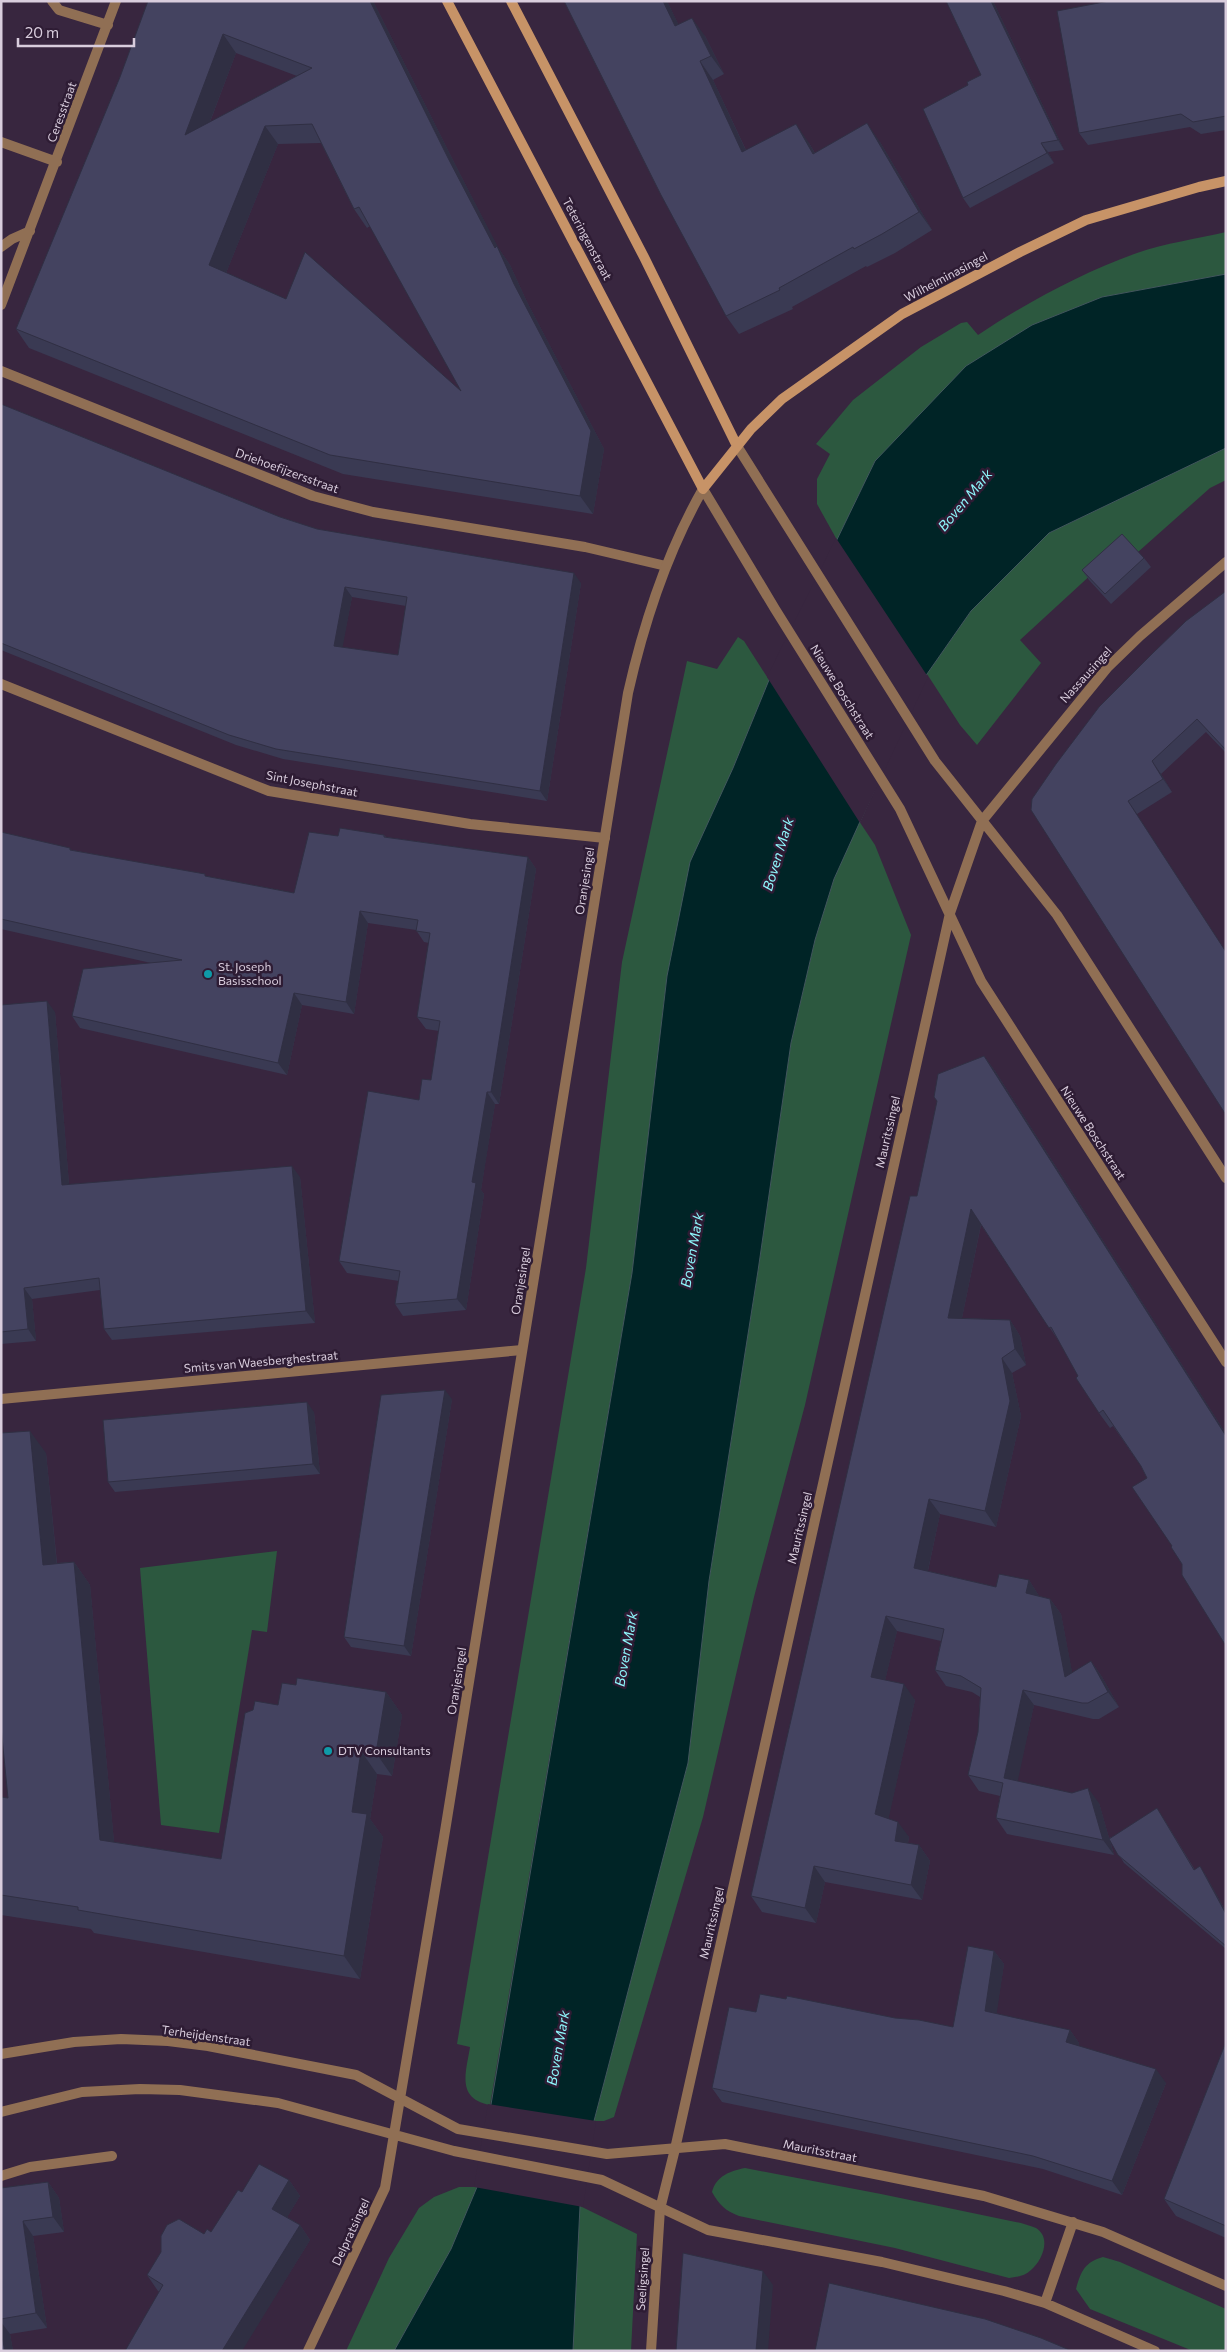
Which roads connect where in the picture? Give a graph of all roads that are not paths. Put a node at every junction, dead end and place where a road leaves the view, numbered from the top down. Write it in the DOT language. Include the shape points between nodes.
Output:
graph roads {
  1 [pos="52,1"];
  2 [pos="116,1"];
  3 [pos="447,1"];
  4 [pos="511,1"];
  5 [pos="108,25"];
  6 [pos="1,142"];
  7 [pos="57,162"];
  8 [pos="1226,181"];
  9 [pos="30,231"];
  10 [pos="1,247"];
  11 [pos="1,305"];
  12 [pos="1,371"];
  13 [pos="737,446"];
  14 [pos="720,466"];
  15 [pos="704,489"];
  16 [pos="1226,562"];
  17 [pos="666,566"];
  18 [pos="1,684"];
  19 [pos="982,821"];
  20 [pos="605,838"];
  21 [pos="950,912"];
  22 [pos="1226,1178"];
  23 [pos="522,1350"];
  24 [pos="1226,1362"];
  25 [pos="1,1398"];
  26 [pos="1,2054"];
  27 [pos="401,2099"];
  28 [pos="1,2112"];
  29 [pos="398,2117"];
  30 [pos="394,2134"];
  31 [pos="675,2148"];
  32 [pos="112,2156"];
  33 [pos="1,2176"];
  34 [pos="660,2209"];
  35 [pos="1073,2222"];
  36 [pos="1226,2286"];
  37 [pos="1044,2303"];
  38 [pos="308,2351"];
  39 [pos="651,2351"];
  40 [pos="1156,2351"];
  1 -- 5 [label="street" via="59,10"];
  2 -- 5 [label="street, Ceresstraat"];
  3 -- 15 [label="main road, Teteringenstraat"];
  4 -- 13 [label="main road" via="644,257"];
  5 -- 7 [label="street, Ceresstraat"];
  6 -- 7 [label="street"];
  7 -- 9 [label="street, Ceresstraat"];
  8 -- 13 [label="main road, Wilhelminasingel" via="1086,220 942,292 902,314 782,399"];
  9 -- 10 [label="street"];
  9 -- 11 [label="street, Ceresstraat"];
  12 -- 17 [label="street, Driehoefijzersstraat" via="313,496 373,512 585,548"];
  13 -- 14 [label="main road, Wilhelminasingel"];
  13 -- 19 [label="street" via="935,761"];
  14 -- 15 [label="main road, Oranjesingel"];
  15 -- 17 [label="street, Oranjesingel"];
  15 -- 21 [label="street, Nieuwe Boschstraat" via="900,809"];
  16 -- 19 [label="street, Nassausingel" via="1107,668"];
  17 -- 20 [label="street, Oranjesingel" via="631,679"];
  18 -- 20 [label="street, Sint Josephstraat" via="270,791 470,824"];
  19 -- 21 [label="street"];
  19 -- 22 [label="street" via="1057,915"];
  20 -- 23 [label="street, Oranjesingel"];
  21 -- 24 [label="street, Nieuwe Boschstraat" via="980,981"];
  21 -- 31 [label="street, Mauritssingel"];
  23 -- 25 [label="street, Smits van Waesberghestraat"];
  23 -- 27 [label="street, Oranjesingel"];
  26 -- 27 [label="street, Terheijdenstraat" via="74,2042 168,2041 356,2075"];
  27 -- 29 [label="street, Oranjesingel"];
  27 -- 31 [label="street, Mauritsstraat" via="458,2128 607,2154"];
  28 -- 30 [label="street" via="82,2092 180,2090 278,2103"];
  29 -- 30 [label="street, Delpratsingel"];
  30 -- 34 [label="street" via="454,2151 602,2180"];
  30 -- 38 [label="street, Delpratsingel" via="385,2188"];
  31 -- 34 [label="street, Mauritssingel"];
  31 -- 35 [label="street, Mauritsstraat" via="725,2144 984,2196"];
  32 -- 33 [label="street" via="30,2167"];
  34 -- 37 [label="street" via="708,2230 890,2263"];
  34 -- 39 [label="street, Seeligsingel"];
  35 -- 36 [label="street, Mauritsstraat" via="1133,2243"];
  35 -- 37 [label="street"];
  37 -- 40 [label="street"];
}
